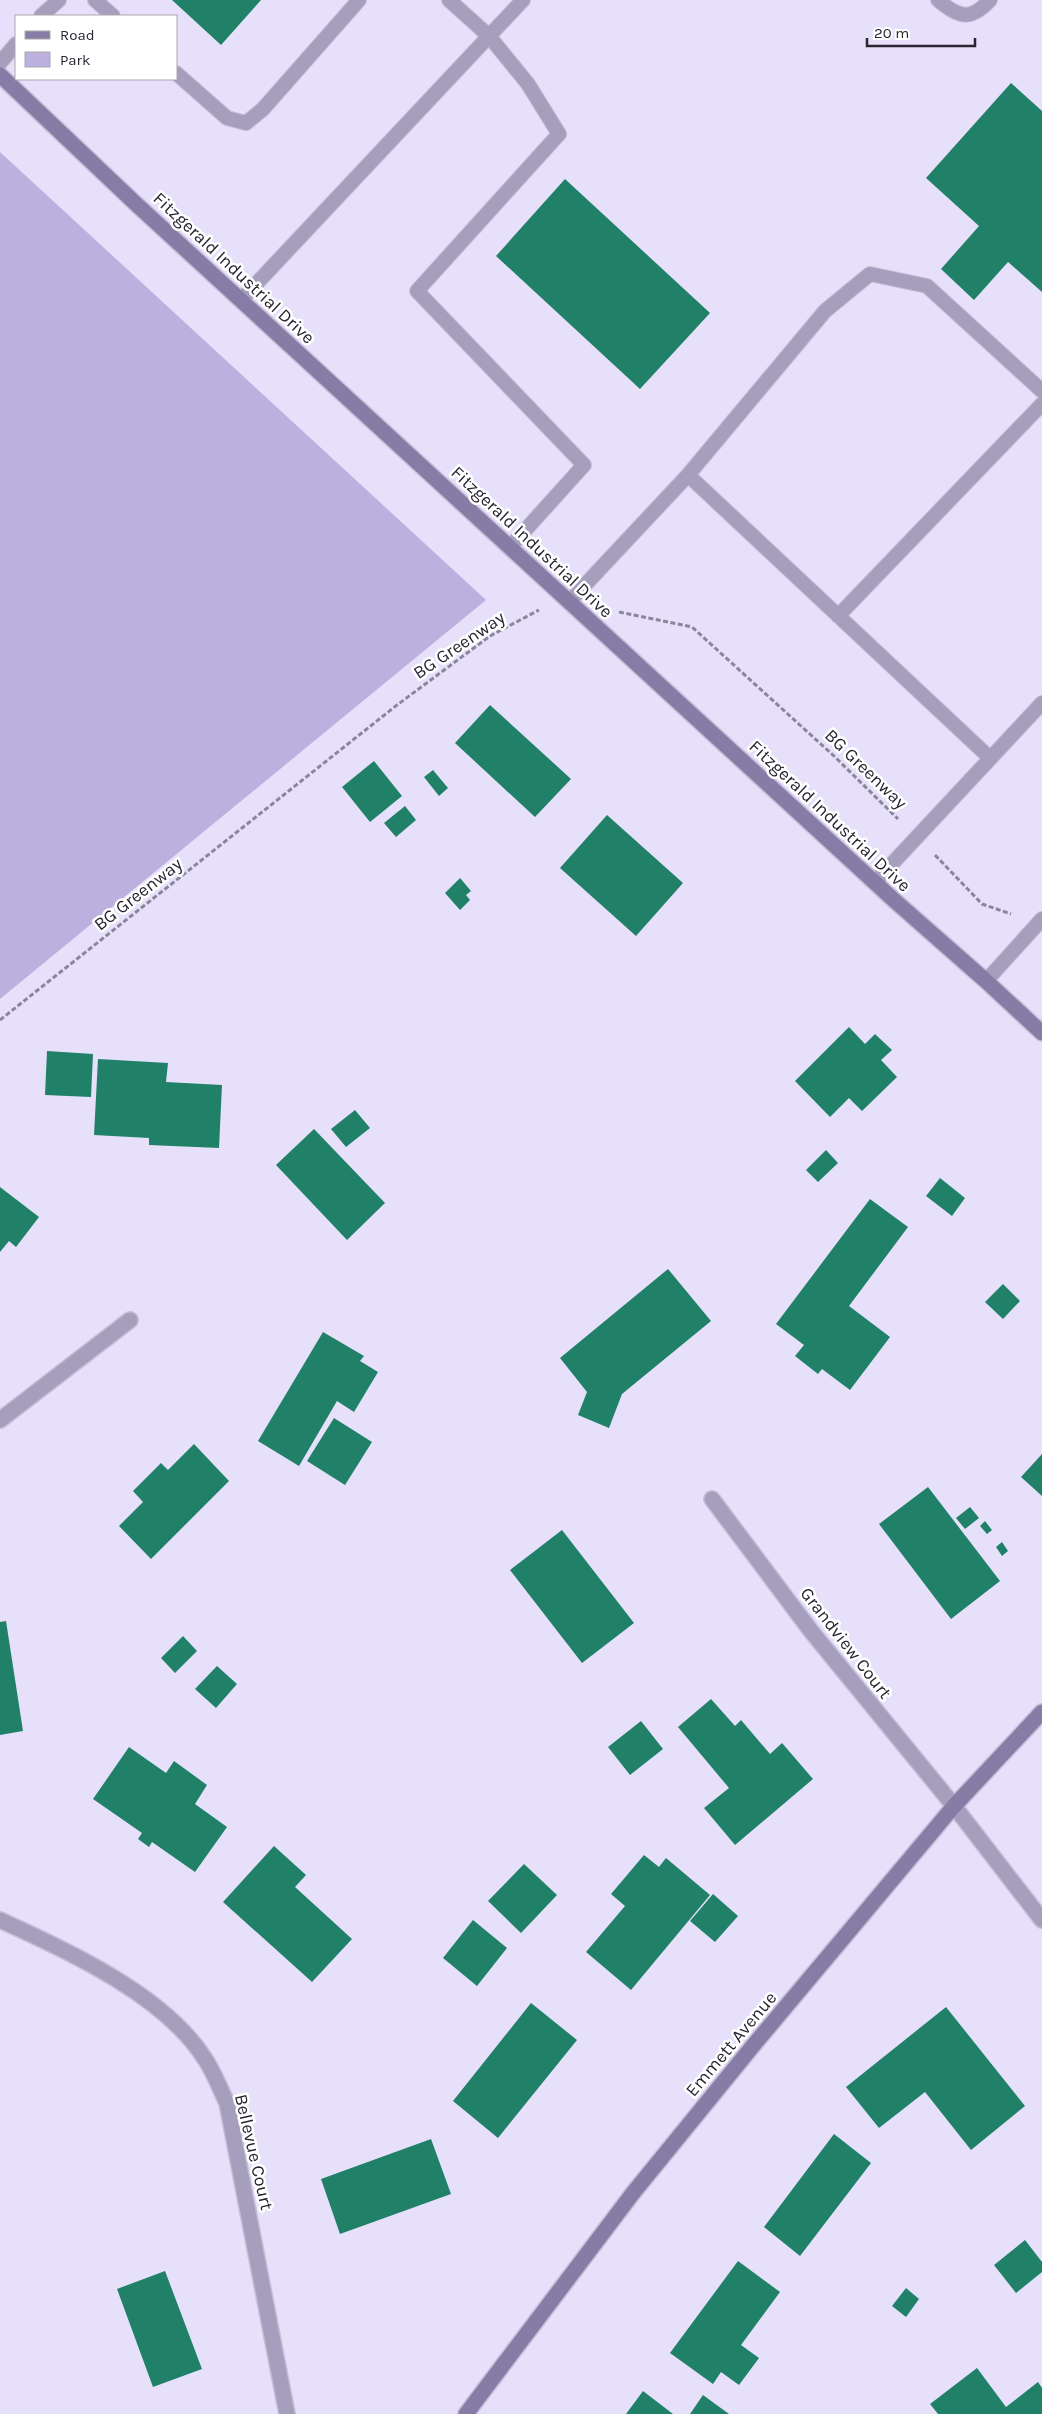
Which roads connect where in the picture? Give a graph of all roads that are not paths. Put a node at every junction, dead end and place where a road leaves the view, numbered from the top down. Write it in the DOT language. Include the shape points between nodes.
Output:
graph roads {
  1 [pos="59,0"];
  2 [pos="95,0"];
  3 [pos="359,0"];
  4 [pos="449,0"];
  5 [pos="523,0"];
  6 [pos="938,0"];
  7 [pos="990,0"];
  8 [pos="42,15"];
  9 [pos="112,15"];
  10 [pos="489,36"];
  11 [pos="15,45"];
  12 [pos="0,63"];
  13 [pos="0,74"];
  14 [pos="178,75"];
  15 [pos="241,300"];
  16 [pos="1042,391"];
  17 [pos="1042,404"];
  18 [pos="688,475"];
  19 [pos="510,547"];
  20 [pos="573,606"];
  21 [pos="838,616"];
  22 [pos="1042,703"];
  23 [pos="990,758"];
  24 [pos="875,882"];
  25 [pos="1037,924"];
  26 [pos="986,981"];
  27 [pos="1042,1033"];
  28 [pos="130,1320"];
  29 [pos="0,1420"];
  30 [pos="712,1500"];
  31 [pos="1042,1712"];
  32 [pos="954,1806"];
  33 [pos="0,1920"];
  34 [pos="1042,1920"];
  35 [pos="287,2414"];
  36 [pos="466,2414"];
  1 -- 8 [label="lane"];
  2 -- 9 [label="lane"];
  3 -- 14 [label="lane" via="246,123 227,118"];
  4 -- 10 [label="lane"];
  5 -- 10 [label="lane"];
  6 -- 7 [label="lane" via="957,13 969,16 979,12"];
  10 -- 15 [label="lane"];
  10 -- 19 [label="lane" via="528,84 559,134 417,291 584,465"];
  11 -- 12 [label="lane"];
  13 -- 15 [label="street, Fitzgerald Industrial Drive"];
  15 -- 19 [label="street, Fitzgerald Industrial Drive"];
  16 -- 18 [label="lane" via="927,286 870,274 825,310"];
  17 -- 21 [label="lane"];
  18 -- 20 [label="lane"];
  18 -- 21 [label="lane"];
  19 -- 20 [label="street, Fitzgerald Industrial Drive"];
  20 -- 24 [label="street, Fitzgerald Industrial Drive"];
  21 -- 23 [label="lane"];
  22 -- 23 [label="lane"];
  23 -- 24 [label="lane"];
  24 -- 26 [label="street, Fitzgerald Industrial Drive"];
  25 -- 26 [label="lane"];
  26 -- 27 [label="street, Fitzgerald Industrial Drive"];
  28 -- 29 [label="street"];
  30 -- 32 [label="street, Grandview Court" via="811,1631"];
  31 -- 32 [label="street, Emmett Avenue"];
  32 -- 34 [label="street, Grandview Court"];
  32 -- 36 [label="street, Emmett Avenue" via="633,2193"];
  33 -- 35 [label="street, Bellevue Court" via="87,1962 132,1988 174,2023 205,2058 227,2103"];
}
